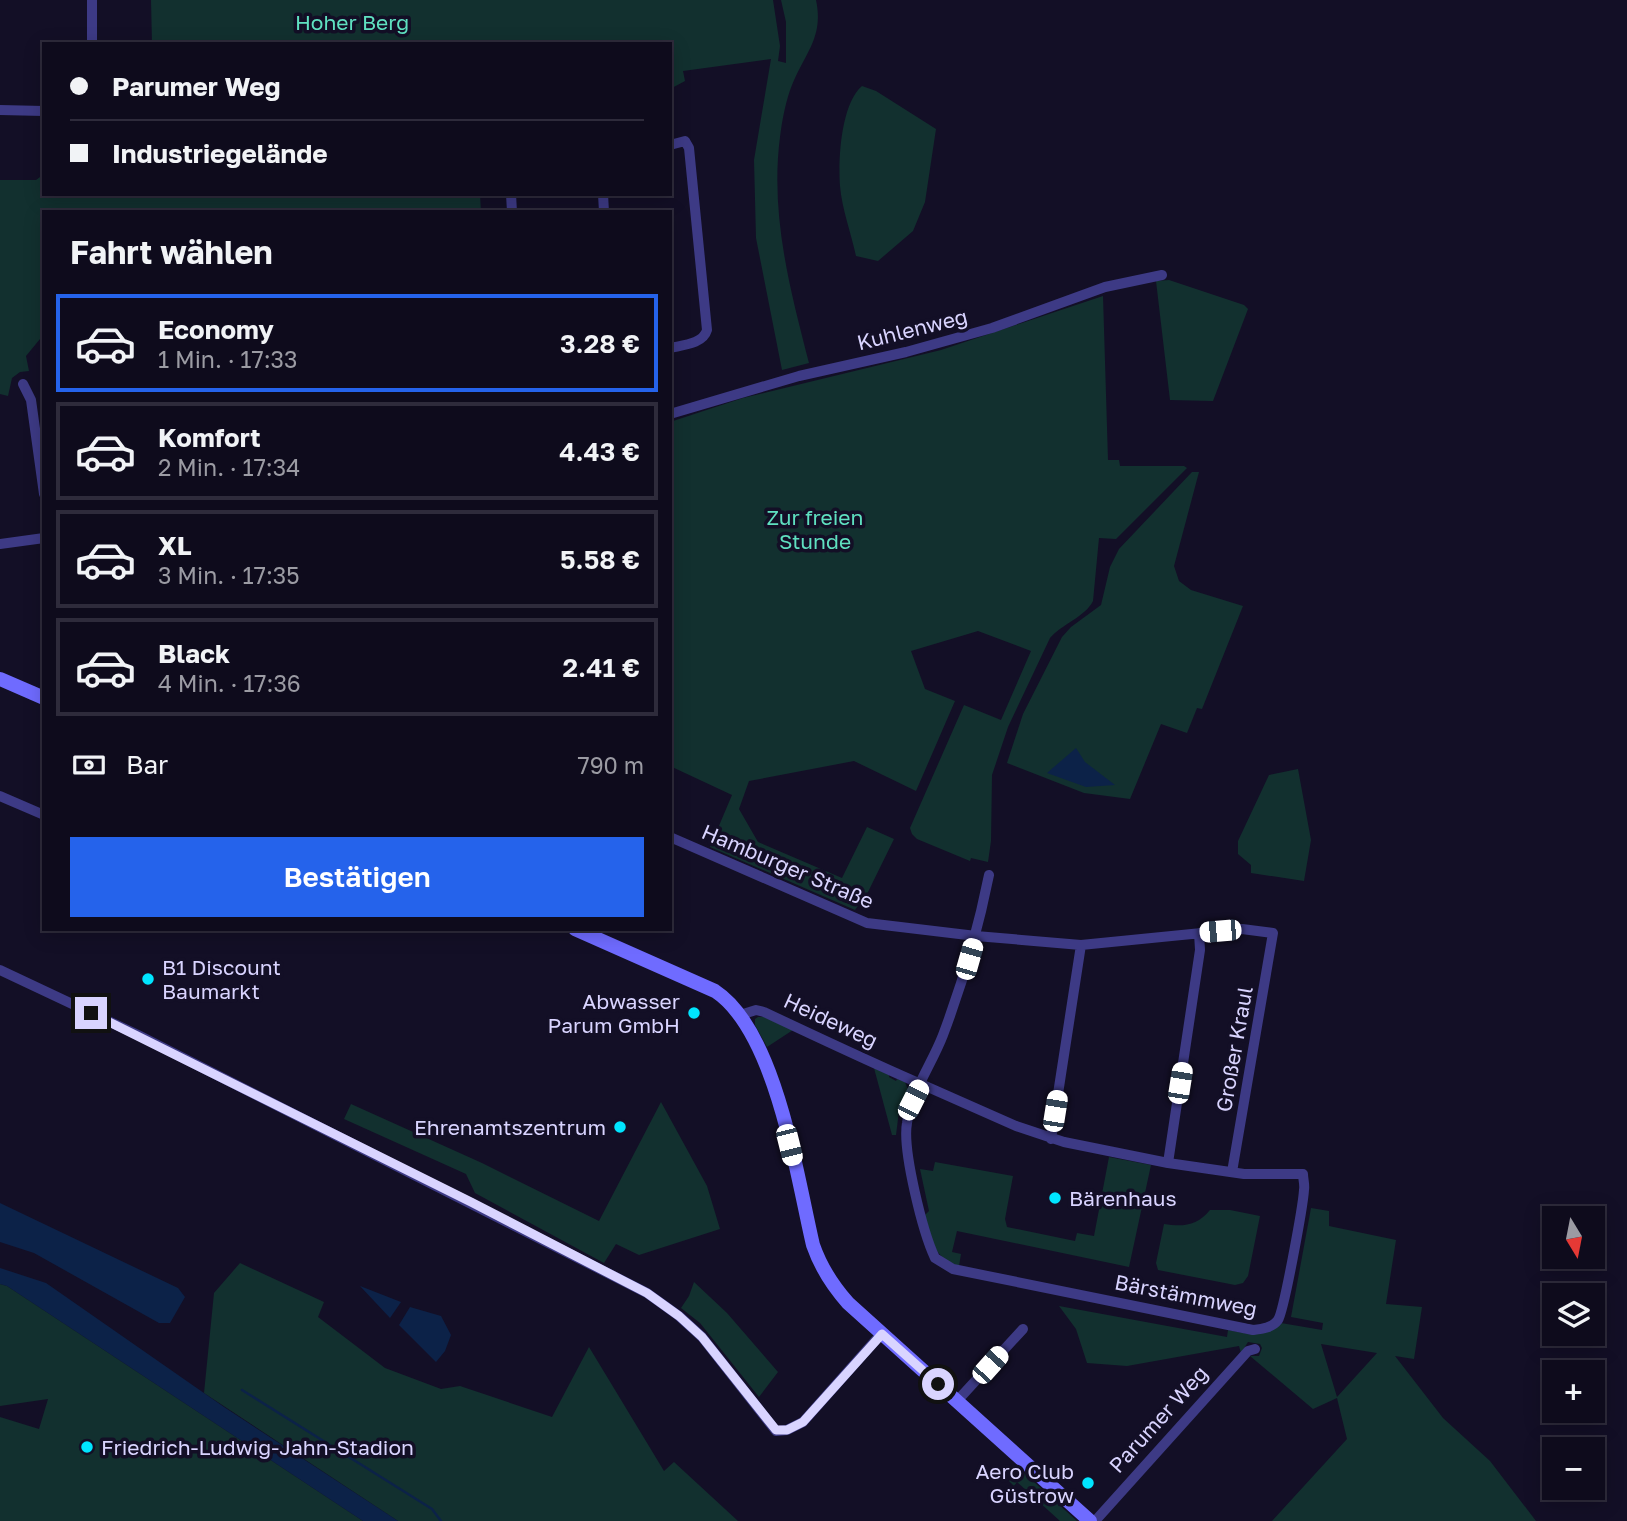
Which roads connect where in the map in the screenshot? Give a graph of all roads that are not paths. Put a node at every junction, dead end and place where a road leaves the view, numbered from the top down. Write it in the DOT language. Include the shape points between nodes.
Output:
graph roads {
  1 [pos="92,0"];
  2 [pos="92,42"];
  3 [pos="0,110"];
  4 [pos="42,111"];
  5 [pos="672,145"];
  6 [pos="1162,275"];
  7 [pos="672,348"];
  8 [pos="23,384"];
  9 [pos="672,413"];
  10 [pos="42,480"];
  11 [pos="42,538"];
  12 [pos="0,544"];
  13 [pos="0,679"];
  14 [pos="42,697"];
  15 [pos="0,796"];
  16 [pos="42,814"];
  17 [pos="672,838"];
  18 [pos="989,875"];
  19 [pos="583,931"];
  20 [pos="1199,933"];
  21 [pos="1273,933"];
  22 [pos="976,936"];
  23 [pos="1081,945"];
  24 [pos="0,970"];
  25 [pos="740,1015"];
  26 [pos="921,1084"];
  27 [pos="1051,1139"];
  28 [pos="1168,1163"];
  29 [pos="1232,1172"];
  30 [pos="1023,1329"];
  31 [pos="882,1334"];
  32 [pos="1255,1349"];
  33 [pos="957,1401"];
  34 [pos="1092,1521"];
  1 -- 2 [label="street"];
  3 -- 4 [label="street"];
  5 -- 7 [label="street" via="685,142 689,148 708,330 699,341"];
  6 -- 9 [label="street, Kuhlenweg" via="1105,287 992,328"];
  8 -- 10 [label="street" via="31,400"];
  11 -- 12 [label="street"];
  13 -- 14 [label="street"];
  15 -- 16 [label="street"];
  17 -- 22 [label="street, Hamburger Straße" via="867,923"];
  18 -- 22 [label="street"];
  19 -- 25 [label="street" via="715,991"];
  20 -- 21 [label="street, Hamburger Straße" via="1241,929"];
  20 -- 23 [label="street, Hamburger Straße"];
  20 -- 28 [label="street"];
  21 -- 29 [label="street, Großer Kraul"];
  22 -- 23 [label="street, Hamburger Straße"];
  22 -- 26 [label="street"];
  23 -- 27 [label="street"];
  24 -- 31 [label="street" via="647,1293 702,1337 776,1430 803,1422"];
  25 -- 26 [label="street, Heideweg" via="764,1012"];
  25 -- 31 [label="street, Parumer Weg" via="770,1072 821,1267 842,1297"];
  26 -- 27 [label="street, Bärstämmweg"];
  26 -- 29 [label="street, Bärstämmweg" via="906,1124 907,1154 931,1250 953,1269 1264,1329 1280,1314 1304,1192 1303,1174"];
  27 -- 28 [label="street, Bärstämmweg"];
  28 -- 29 [label="street, Bärstämmweg"];
  30 -- 33 [label="street"];
  31 -- 33 [label="street, Parumer Weg"];
  32 -- 34 [label="street, Parumer Weg" via="1248,1351"];
  33 -- 34 [label="street, Parumer Weg"];
}
